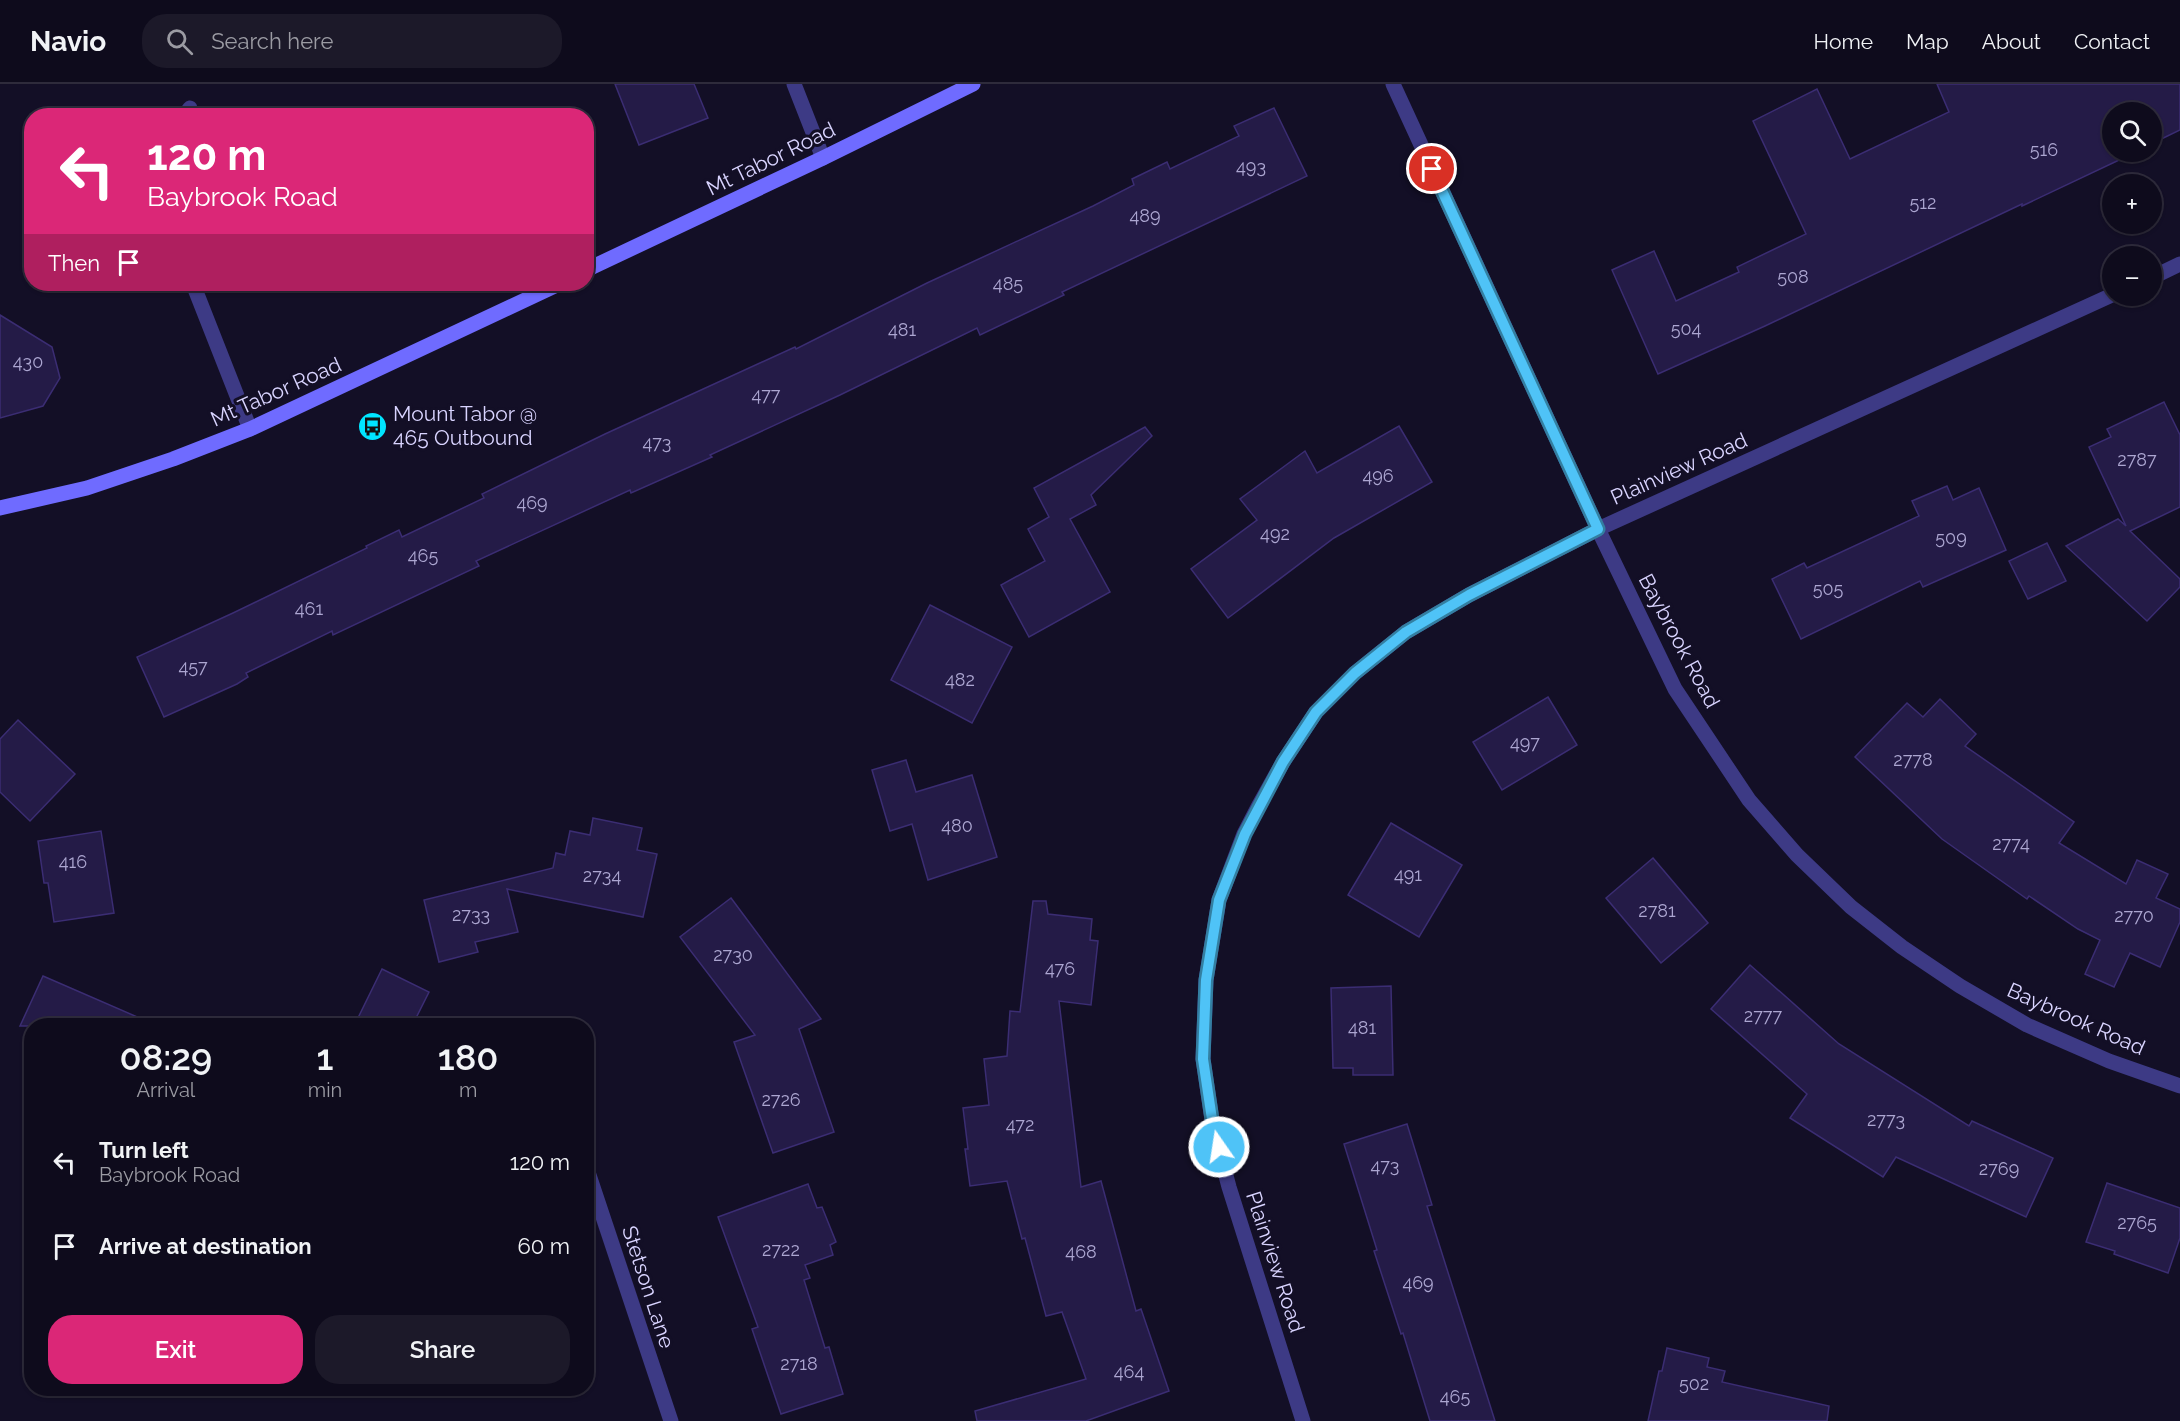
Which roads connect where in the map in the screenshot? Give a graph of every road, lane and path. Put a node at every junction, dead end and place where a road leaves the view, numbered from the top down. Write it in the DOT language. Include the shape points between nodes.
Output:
graph roads {
  1 [pos="794,84"];
  2 [pos="973,84"];
  3 [pos="1393,84"];
  4 [pos="823,158"];
  5 [pos="2180,264"];
  6 [pos="594,266"];
  7 [pos="2162,273"];
  8 [pos="196,291"];
  9 [pos="544,291"];
  10 [pos="2102,300"];
  11 [pos="250,429"];
  12 [pos="0,508"];
  13 [pos="1598,529"];
  14 [pos="2180,1086"];
  15 [pos="594,1190"];
  16 [pos="671,1421"];
  17 [pos="1304,1421"];
  1 -- 4 [label="street"];
  2 -- 4 [label="street, Mt Tabor Road"];
  3 -- 13 [label="street, Baybrook Road"];
  4 -- 6 [label="street, Mt Tabor Road"];
  5 -- 7 [label="street"];
  8 -- 11 [label="street"];
  9 -- 11 [label="street, Mt Tabor Road"];
  10 -- 13 [label="street, Plainview Road"];
  11 -- 12 [label="street, Mt Tabor Road" via="87,488"];
  13 -- 14 [label="street, Baybrook Road" via="1675,688 1749,800 1797,855 1851,907 1960,986 2027,1025 2109,1061"];
  13 -- 17 [label="street, Plainview Road" via="1406,632 1355,673 1316,712 1283,762 1245,834 1219,900 1206,980 1203,1059 1213,1126"];
  15 -- 16 [label="street, Stetson Lane"];
}
